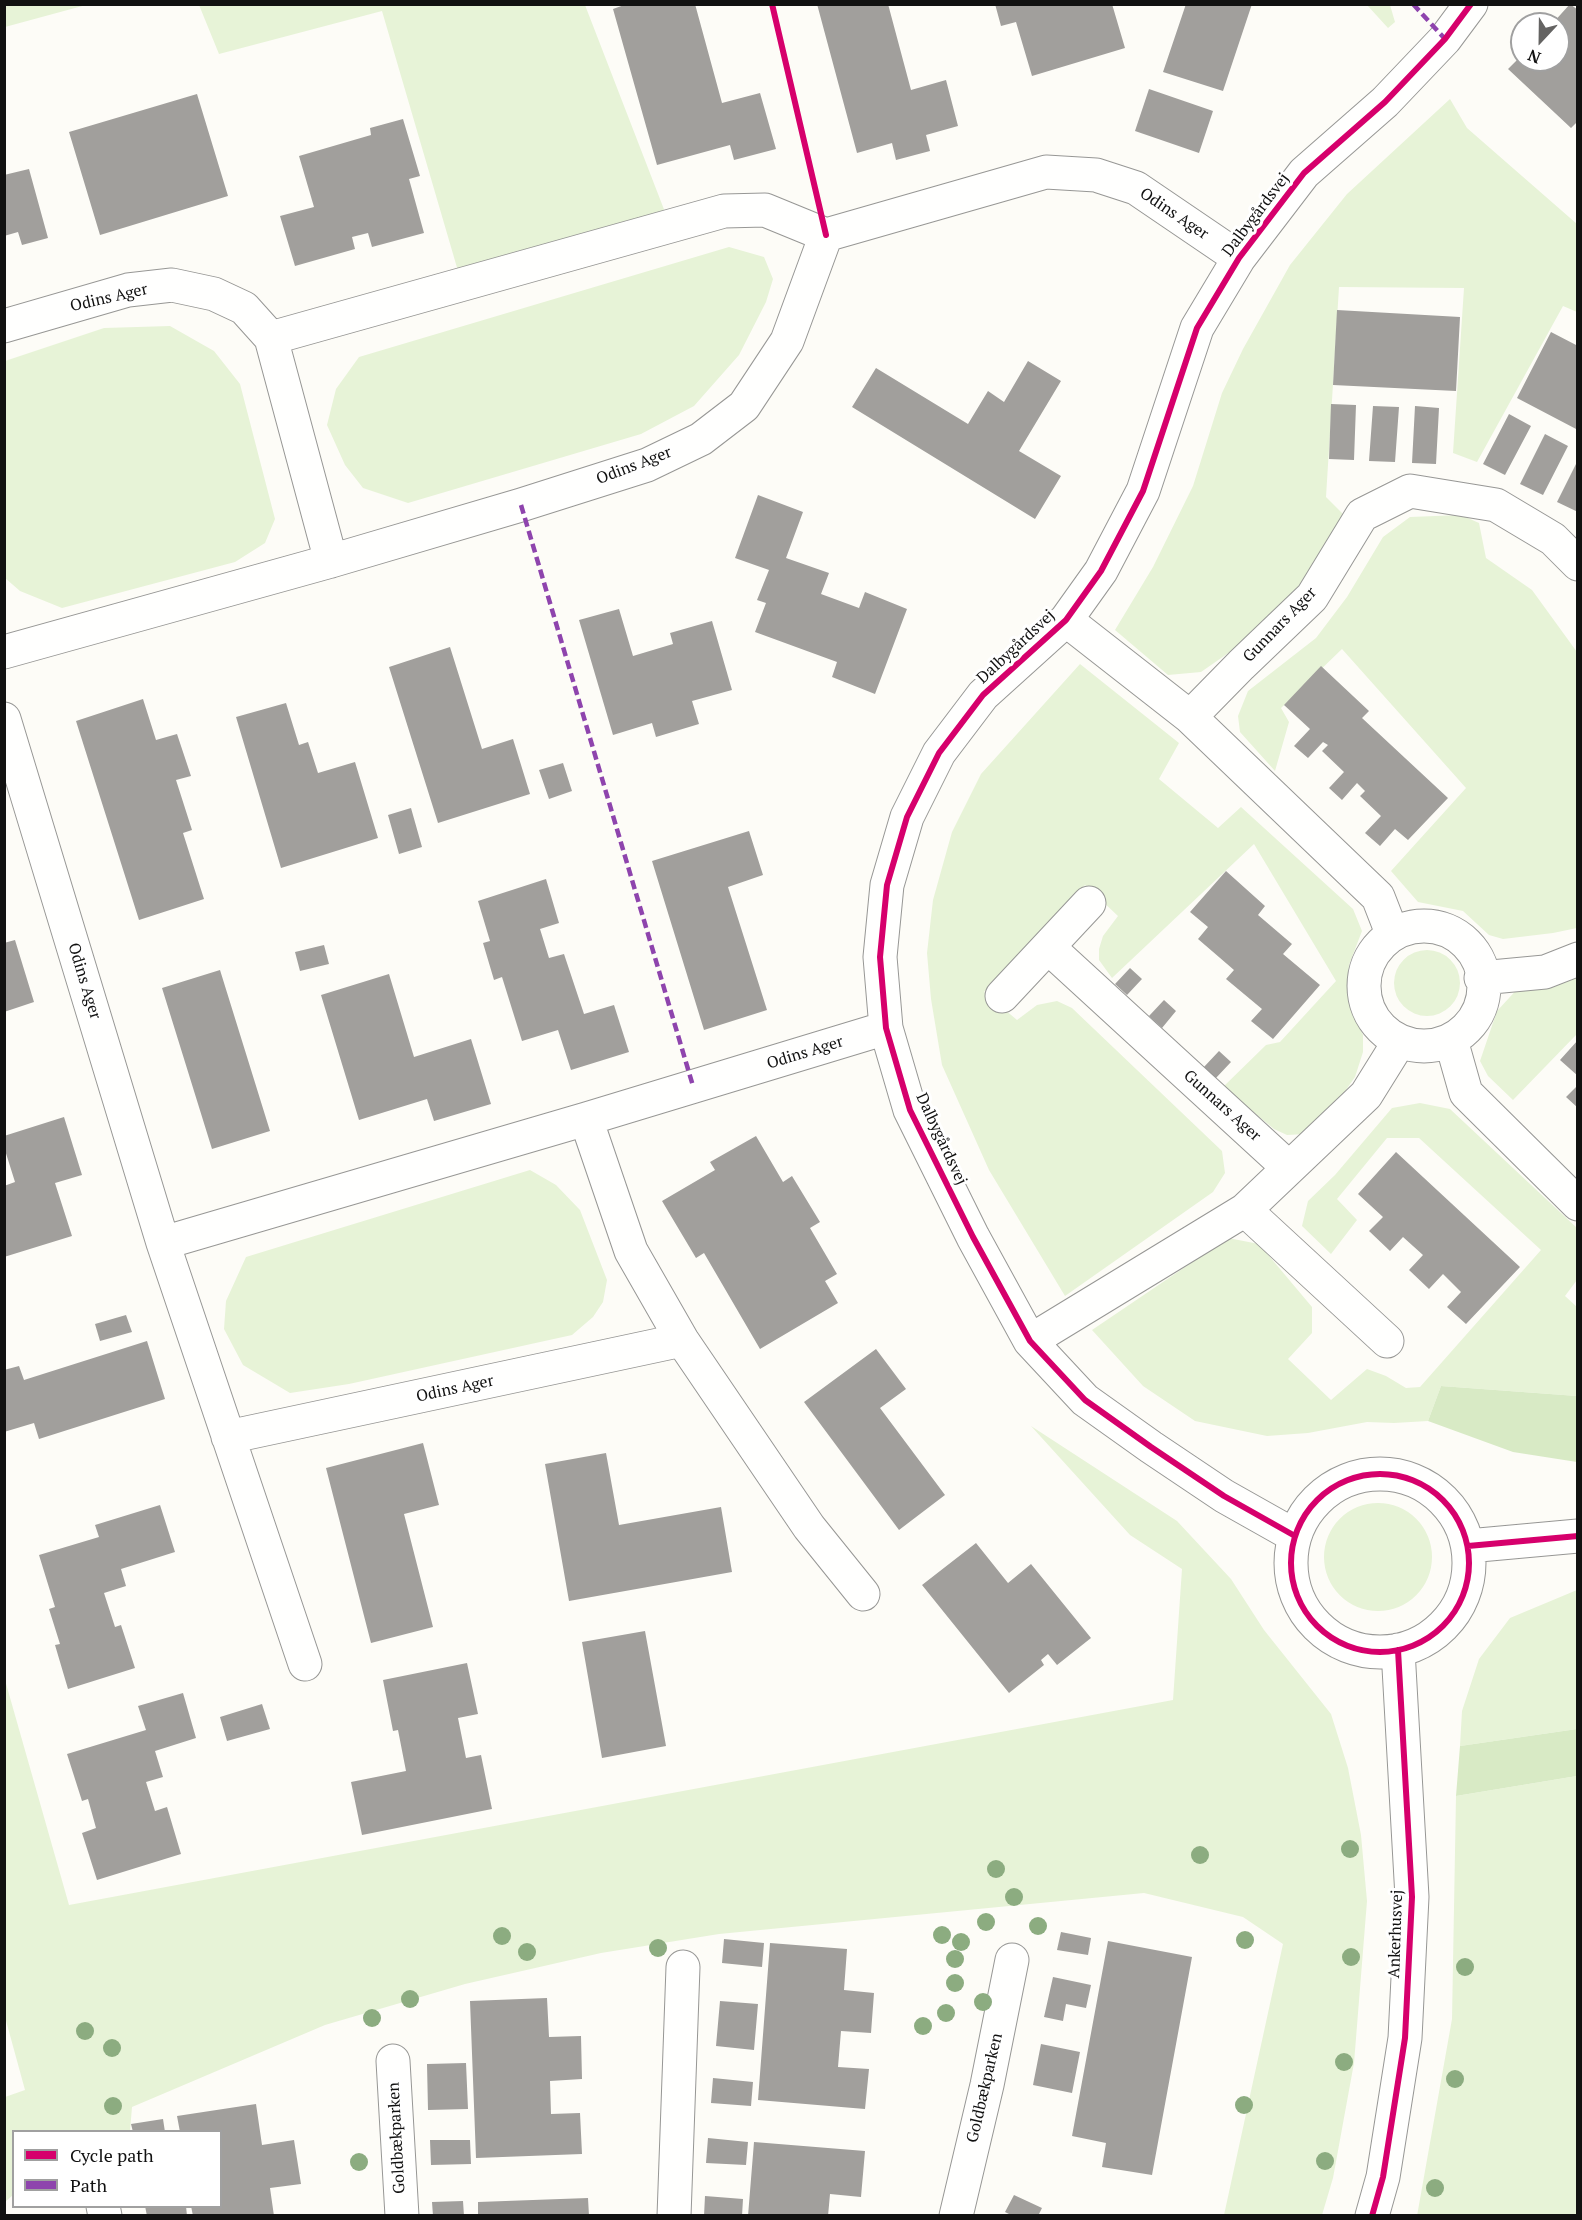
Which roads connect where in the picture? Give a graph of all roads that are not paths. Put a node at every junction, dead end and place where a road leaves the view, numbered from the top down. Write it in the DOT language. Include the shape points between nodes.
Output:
graph roads {
  1 [pos="1471,4"];
  2 [pos="826,235"];
  3 [pos="1239,258"];
  4 [pos="4,326"];
  5 [pos="271,338"];
  6 [pos="331,561"];
  7 [pos="1578,564"];
  8 [pos="1066,620"];
  9 [pos="4,652"];
  10 [pos="1190,717"];
  11 [pos="4,719"];
  12 [pos="1089,903"];
  13 [pos="1392,933"];
  14 [pos="1048,947"];
  15 [pos="1578,959"];
  16 [pos="1481,978"];
  17 [pos="1002,996"];
  18 [pos="886,1028"];
  19 [pos="1451,1040"];
  20 [pos="1400,1042"];
  21 [pos="586,1119"];
  22 [pos="1290,1168"];
  23 [pos="1578,1204"];
  24 [pos="1245,1210"];
  25 [pos="163,1243"];
  26 [pos="682,1340"];
  27 [pos="1030,1341"];
  28 [pos="1387,1341"];
  29 [pos="228,1437"];
  30 [pos="1295,1536"];
  31 [pos="1578,1536"];
  32 [pos="1468,1546"];
  33 [pos="863,1594"];
  34 [pos="1398,1650"];
  35 [pos="305,1664"];
  36 [pos="1012,1960"];
  37 [pos="683,1967"];
  38 [pos="393,2061"];
  39 [pos="402,2216"];
  40 [pos="674,2216"];
  41 [pos="956,2216"];
  42 [pos="1372,2216"];
  1 -- 3 [label="street, Dalbygårdsvej" via="1385,102 1304,173"];
  2 -- 3 [label="street, Odins Ager" via="1046,172 1096,175 1136,188"];
  2 -- 5 [label="street" via="765,210 724,211"];
  2 -- 6 [label="street, Odins Ager" via="788,341 744,406 701,439 647,465"];
  3 -- 8 [label="street, Dalbygårdsvej" via="1197,328 1143,491 1101,572"];
  4 -- 5 [label="street, Odins Ager" via="128,290 172,285 214,294 244,308"];
  5 -- 6 [label="street, Odins Ager"];
  6 -- 9 [label="street, Odins Ager"];
  7 -- 10 [label="street, Gunnars Ager" via="1553,539 1496,505 1410,491 1362,515 1312,597"];
  8 -- 10 [label="street"];
  8 -- 18 [label="street, Dalbygårdsvej" via="983,695 939,753 907,817 886,885 880,957"];
  10 -- 13 [label="street" via="1378,897"];
  11 -- 25 [label="street, Odins Ager"];
  12 -- 14 [label="street"];
  13 -- 16 [label="street" via="1413,926 1454,932 1478,957"];
  13 -- 20 [label="street" via="1376,946 1362,983 1374,1022"];
  14 -- 17 [label="street"];
  14 -- 22 [label="street, Gunnars Ager"];
  15 -- 16 [label="street" via="1545,972"];
  16 -- 19 [label="street" via="1484,996 1472,1022"];
  18 -- 21 [label="street, Odins Ager"];
  18 -- 27 [label="street, Dalbygårdsvej" via="910,1110"];
  19 -- 20 [label="street" via="1431,1046"];
  19 -- 23 [label="street" via="1466,1093"];
  20 -- 22 [label="street" via="1366,1095"];
  21 -- 25 [label="street, Odins Ager"];
  21 -- 26 [label="street" via="631,1251"];
  22 -- 24 [label="street"];
  24 -- 27 [label="street"];
  24 -- 28 [label="street"];
  25 -- 29 [label="street, Odins Ager"];
  26 -- 29 [label="street, Odins Ager"];
  26 -- 33 [label="street" via="809,1527"];
  27 -- 30 [label="street, Dalbygårdsvej" via="1085,1400 1224,1496"];
  29 -- 35 [label="street, Odins Ager"];
  30 -- 32 [label="street" via="1308,1510 1329,1489 1356,1476 1386,1473 1414,1480 1439,1496 1458,1518"];
  30 -- 34 [label="street" via="1291,1562 1295,1588 1306,1612 1323,1631 1346,1645 1371,1652"];
  31 -- 32 [label="street"];
  32 -- 34 [label="street" via="1469,1574 1461,1600 1446,1624 1424,1641"];
  34 -- 42 [label="street, Ankerhusvej" via="1412,1897 1405,2038 1383,2177"];
  36 -- 41 [label="street, Goldbækparken"];
  37 -- 40 [label="street"];
  38 -- 39 [label="street, Goldbækparken"];
}
